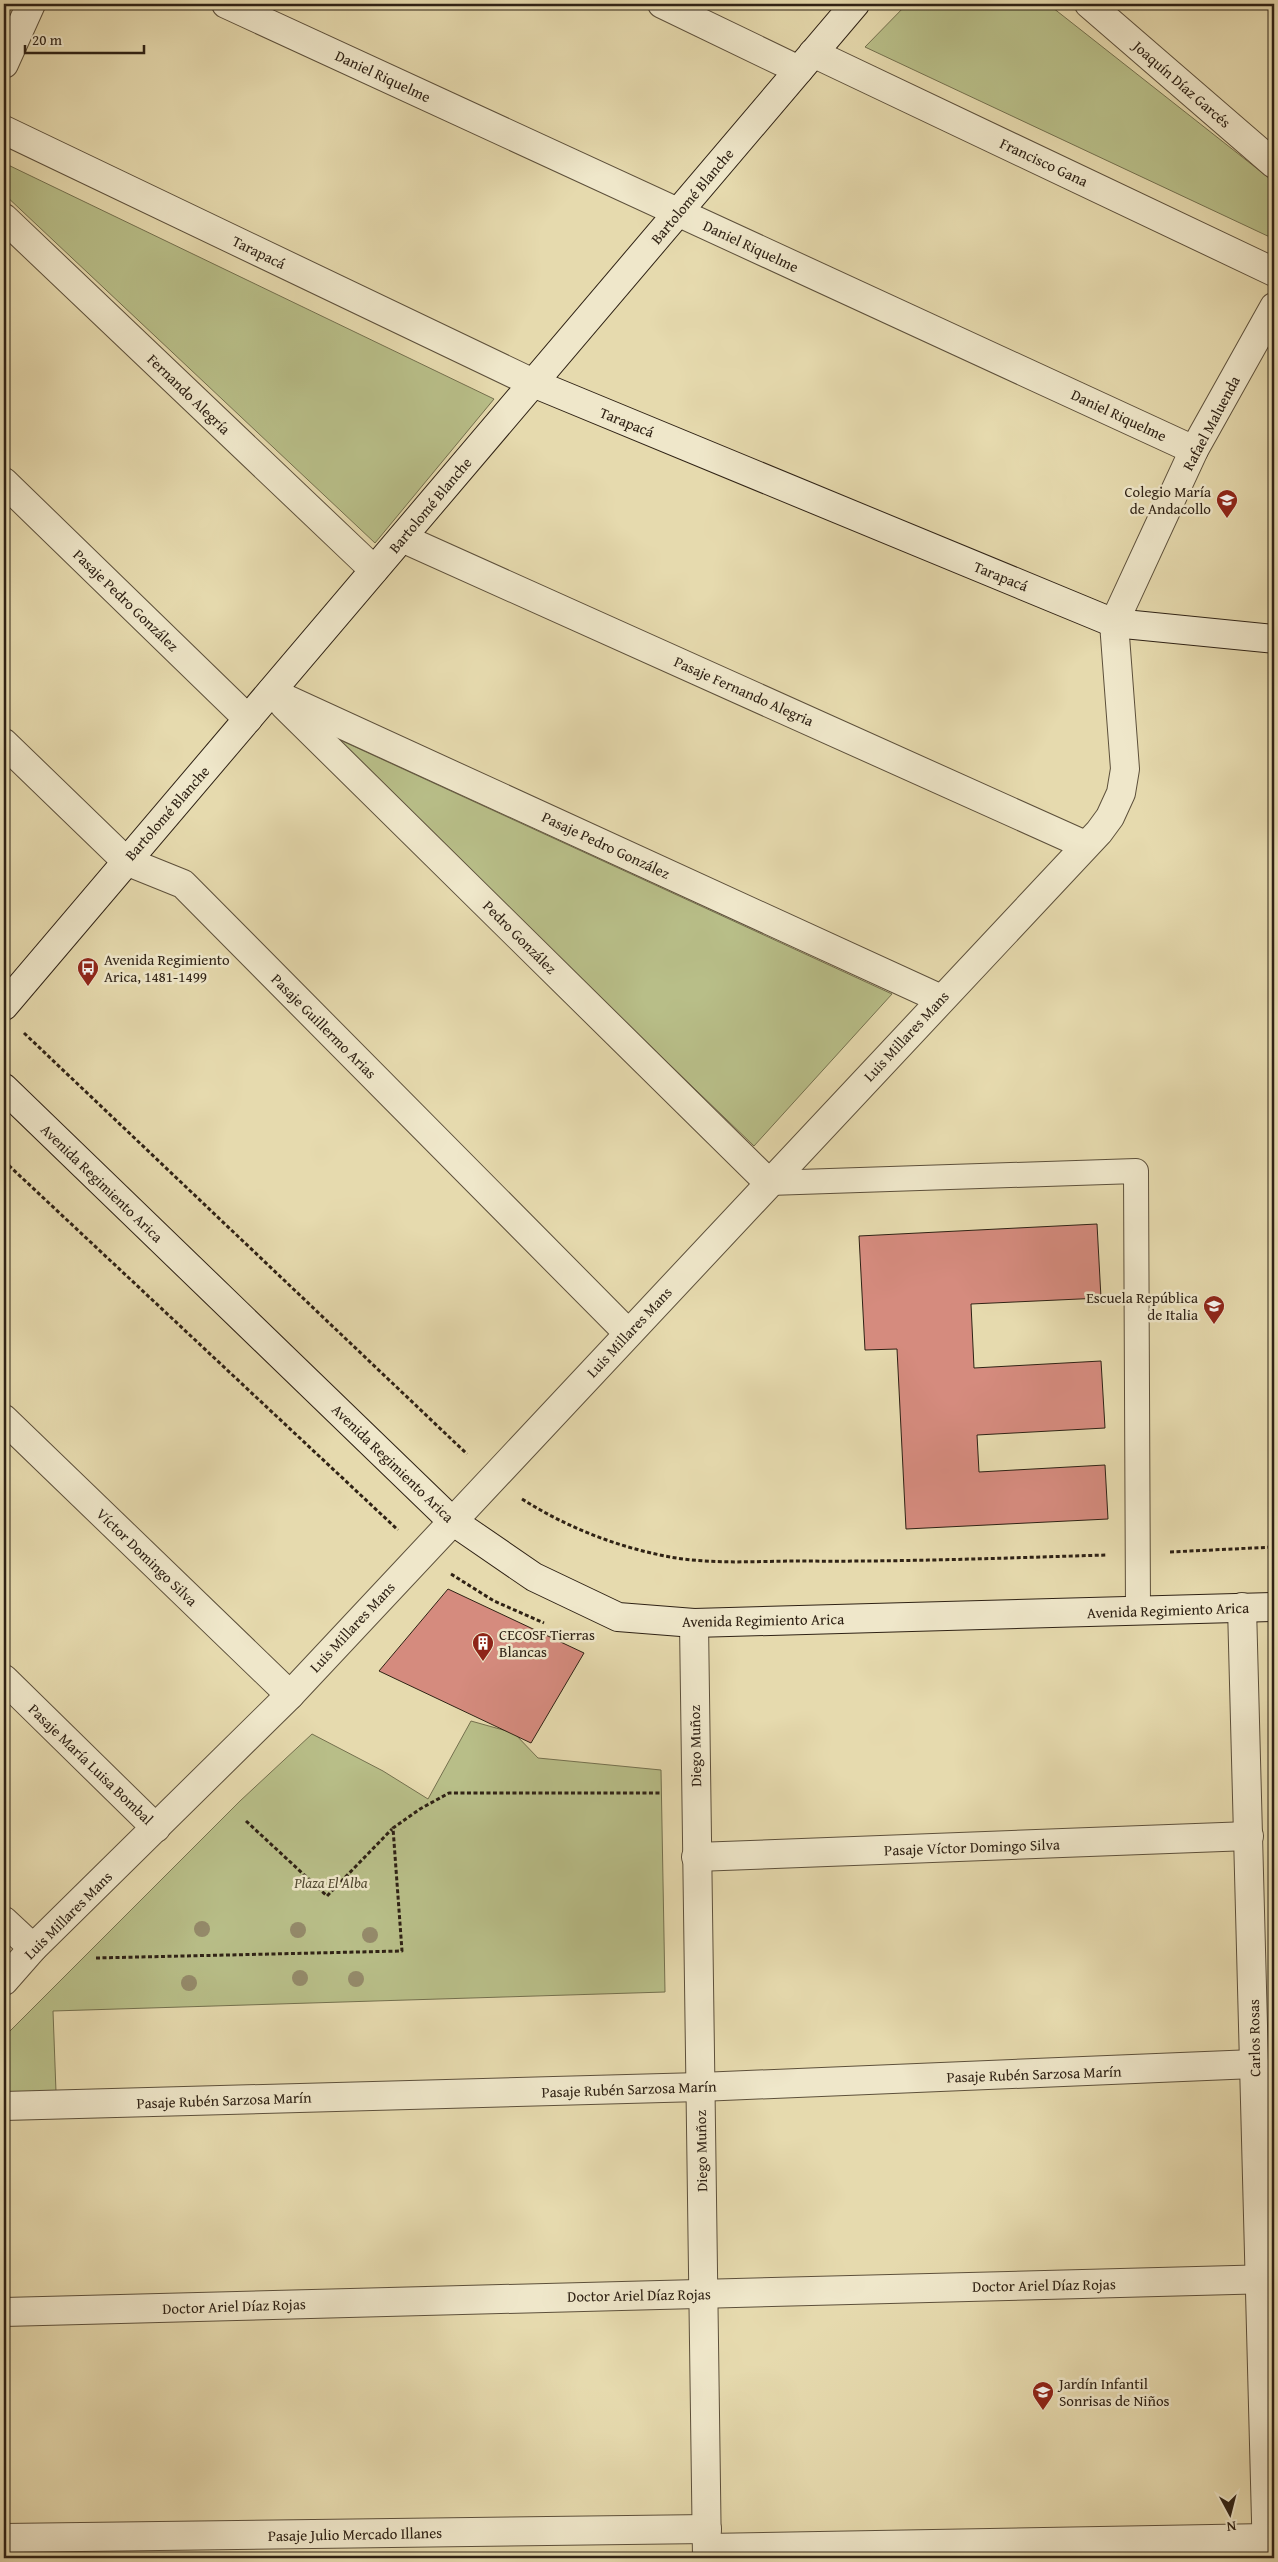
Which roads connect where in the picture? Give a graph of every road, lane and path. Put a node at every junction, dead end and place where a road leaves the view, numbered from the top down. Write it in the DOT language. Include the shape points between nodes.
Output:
graph roads {
  1 [pos="31,4"];
  2 [pos="226,4"];
  3 [pos="662,4"];
  4 [pos="855,4"];
  5 [pos="1089,4"];
  6 [pos="806,61"];
  7 [pos="4,64"];
  8 [pos="4,130"];
  9 [pos="1274,164"];
  10 [pos="678,213"];
  11 [pos="4,218"];
  12 [pos="1274,272"];
  13 [pos="1274,307"];
  14 [pos="533,383"];
  15 [pos="1194,450"];
  16 [pos="4,482"];
  17 [pos="402,538"];
  18 [pos="374,570"];
  19 [pos="1114,623"];
  20 [pos="1274,639"];
  21 [pos="271,692"];
  22 [pos="248,719"];
  23 [pos="4,743"];
  24 [pos="1085,845"];
  25 [pos="126,861"];
  26 [pos="940,999"];
  27 [pos="4,1006"];
  28 [pos="4,1088"];
  29 [pos="769,1183"];
  30 [pos="628,1333"];
  31 [pos="4,1419"];
  32 [pos="451,1520"];
  33 [pos="1274,1547"];
  34 [pos="1138,1554"];
  35 [pos="1274,1607"];
  36 [pos="1242,1608"];
  37 [pos="1138,1610"];
  38 [pos="694,1623"];
  39 [pos="4,1678"];
  40 [pos="290,1695"];
  41 [pos="696,1792"];
  42 [pos="246,1821"];
  43 [pos="156,1828"];
  44 [pos="393,1828"];
  45 [pos="1249,1836"];
  46 [pos="696,1857"];
  47 [pos="4,1921"];
  48 [pos="33,1948"];
  49 [pos="96,1958"];
  50 [pos="4,1980"];
  51 [pos="1254,2064"];
  52 [pos="700,2087"];
  53 [pos="4,2106"];
  54 [pos="1267,2279"];
  55 [pos="703,2294"];
  56 [pos="4,2312"];
  57 [pos="4,2538"];
  58 [pos="707,2545"];
  59 [pos="1267,2548"];
  1 -- 7 [label="street"];
  2 -- 10 [label="street, Daniel Riquelme"];
  3 -- 6 [label="street, Francisco Gana"];
  4 -- 6 [label="street, Bartolomé Blanche"];
  5 -- 9 [label="street, Joaquín Díaz Garcés"];
  6 -- 10 [label="street, Bartolomé Blanche"];
  6 -- 12 [label="street, Francisco Gana"];
  8 -- 14 [label="street, Tarapacá"];
  10 -- 14 [label="street, Bartolomé Blanche"];
  10 -- 15 [label="street, Daniel Riquelme"];
  11 -- 18 [label="street, Fernando Alegría"];
  13 -- 15 [label="street, Rafael Maluenda"];
  14 -- 17 [label="street, Bartolomé Blanche"];
  14 -- 19 [label="street, Tarapacá"];
  15 -- 19 [label="street, Rafael Maluenda"];
  16 -- 22 [label="street, Pasaje Pedro González"];
  17 -- 18 [label="street, Bartolomé Blanche"];
  17 -- 24 [label="street, Pasaje Fernando Alegria"];
  18 -- 21 [label="street, Bartolomé Blanche"];
  19 -- 20 [label="street, Tarapacá"];
  19 -- 24 [label="street, Luis Millares Mans" via="1125,769 1110,817"];
  21 -- 22 [label="street, Bartolomé Blanche"];
  21 -- 26 [label="street, Pasaje Pedro González"];
  21 -- 29 [label="street, Pedro González"];
  22 -- 25 [label="street, Bartolomé Blanche"];
  23 -- 25 [label="street, Pasaje Guillermo Arias"];
  24 -- 26 [label="street, Luis Millares Mans"];
  25 -- 27 [label="street, Bartolomé Blanche"];
  25 -- 30 [label="street, Pasaje Guillermo Arias" via="184,884"];
  26 -- 29 [label="street, Luis Millares Mans"];
  28 -- 32 [label="street, Avenida Regimiento Arica"];
  29 -- 30 [label="street, Luis Millares Mans"];
  29 -- 34 [label="lane" via="1136,1171"];
  30 -- 32 [label="street, Luis Millares Mans"];
  31 -- 40 [label="street, Víctor Domingo Silva"];
  32 -- 38 [label="street, Avenida Regimiento Arica" via="534,1576 618,1617"];
  32 -- 40 [label="street, Luis Millares Mans"];
  33 -- 34 [label="path"];
  34 -- 37 [label="lane"];
  35 -- 36 [label="street, Avenida Regimiento Arica"];
  36 -- 37 [label="street, Avenida Regimiento Arica"];
  36 -- 45 [label="street, Carlos Rosas"];
  37 -- 38 [label="street, Avenida Regimiento Arica"];
  38 -- 41 [label="street, Diego Muñoz"];
  39 -- 43 [label="street, Pasaje María Luisa Bombal"];
  40 -- 43 [label="street, Luis Millares Mans"];
  41 -- 44 [label="path" via="448,1793"];
  41 -- 46 [label="street, Diego Muñoz"];
  42 -- 44 [label="path" via="327,1896"];
  43 -- 48 [label="street, Luis Millares Mans"];
  44 -- 49 [label="path" via="402,1950"];
  45 -- 46 [label="street, Pasaje Víctor Domingo Silva"];
  45 -- 51 [label="street, Carlos Rosas"];
  46 -- 52 [label="street, Diego Muñoz"];
  47 -- 48 [label="street"];
  48 -- 50 [label="street, Luis Millares Mans"];
  51 -- 52 [label="street, Pasaje Rubén Sarzosa Marín"];
  51 -- 54 [label="street, Carlos Rosas"];
  52 -- 53 [label="street, Pasaje Rubén Sarzosa Marín"];
  52 -- 55 [label="street, Diego Muñoz"];
  54 -- 55 [label="street, Doctor Ariel Díaz Rojas"];
  54 -- 59 [label="street, Carlos Rosas"];
  55 -- 56 [label="street, Doctor Ariel Díaz Rojas"];
  55 -- 58 [label="street, Diego Muñoz"];
  57 -- 58 [label="street, Pasaje Julio Mercado Illanes"];
  58 -- 59 [label="street, Pasaje Julio Mercado Illanes"];
}
